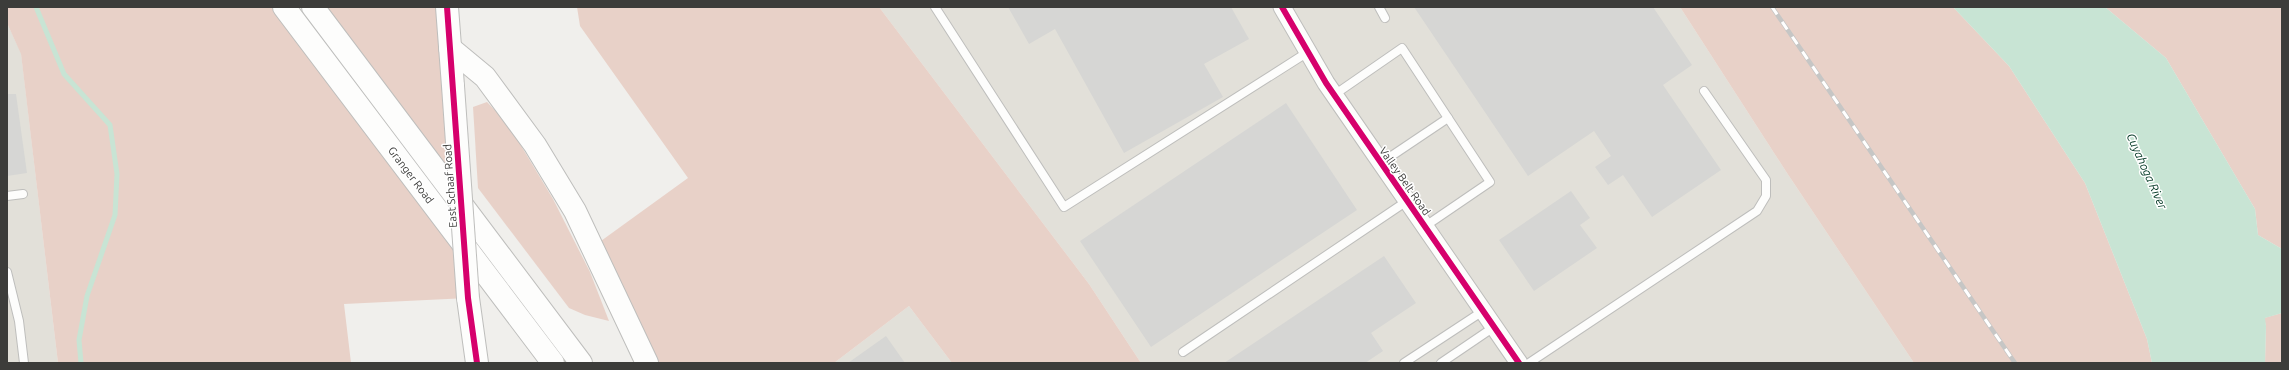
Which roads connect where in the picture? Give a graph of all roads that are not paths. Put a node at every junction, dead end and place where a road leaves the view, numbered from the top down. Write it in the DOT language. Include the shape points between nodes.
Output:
graph roads {
  1 [pos="284,7"];
  2 [pos="313,7"];
  3 [pos="447,7"];
  4 [pos="935,7"];
  5 [pos="1282,7"];
  6 [pos="1379,7"];
  7 [pos="1385,18"];
  8 [pos="450,48"];
  9 [pos="1308,52"];
  10 [pos="1704,91"];
  11 [pos="1334,94"];
  12 [pos="1448,118"];
  13 [pos="1381,163"];
  14 [pos="23,194"];
  15 [pos="7,196"];
  16 [pos="1407,201"];
  17 [pos="1424,227"];
  18 [pos="7,272"];
  19 [pos="1483,311"];
  20 [pos="1494,327"];
  21 [pos="1183,352"];
  22 [pos="24,363"];
  23 [pos="477,363"];
  24 [pos="553,363"];
  25 [pos="581,363"];
  26 [pos="647,363"];
  27 [pos="1404,363"];
  28 [pos="1442,363"];
  29 [pos="1518,363"];
  30 [pos="1529,363"];
  1 -- 24 [label="main road, Granger Road"];
  2 -- 25 [label="main road, Granger Road"];
  3 -- 8 [label="main road, East Schaaf Road"];
  4 -- 9 [label="lane" via="1064,207"];
  5 -- 9 [label="street, Valley Belt Road"];
  6 -- 7 [label="lane"];
  8 -- 23 [label="main road, East Schaaf Road, bridge" via="468,298"];
  8 -- 26 [label="main road" via="485,77 535,146 576,211"];
  9 -- 11 [label="street, Valley Belt Road"];
  10 -- 30 [label="lane" via="1766,180 1766,196 1757,211"];
  11 -- 12 [label="lane" via="1402,48"];
  11 -- 13 [label="street, Valley Belt Road"];
  12 -- 13 [label="lane"];
  12 -- 17 [label="lane" via="1490,182"];
  13 -- 16 [label="street, Valley Belt Road"];
  14 -- 15 [label="lane"];
  16 -- 17 [label="street, Valley Belt Road"];
  16 -- 21 [label="lane"];
  17 -- 19 [label="street, Valley Belt Road"];
  18 -- 22 [label="lane" via="19,321"];
  19 -- 20 [label="street, Valley Belt Road"];
  19 -- 27 [label="lane"];
  20 -- 28 [label="lane"];
  20 -- 29 [label="street, Valley Belt Road"];
}
